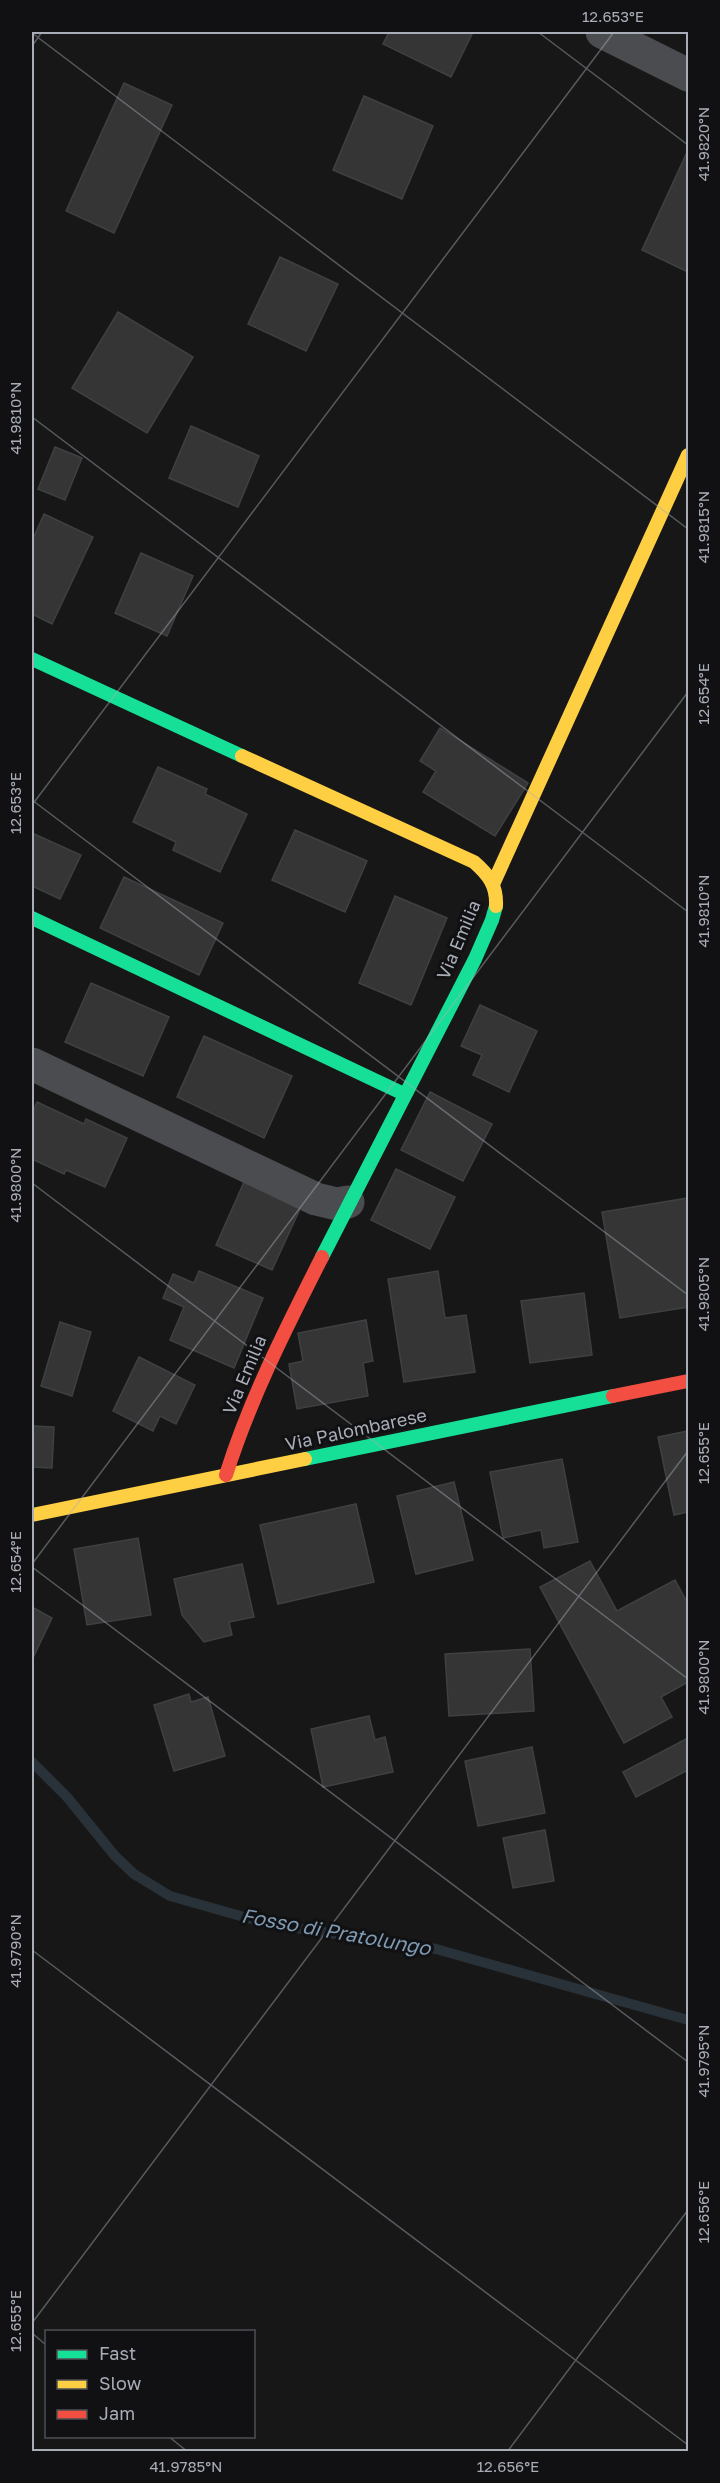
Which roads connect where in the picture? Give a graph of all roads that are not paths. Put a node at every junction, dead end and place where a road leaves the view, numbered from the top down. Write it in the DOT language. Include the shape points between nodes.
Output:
graph roads {
  1 [pos="602,32"];
  2 [pos="688,75"];
  3 [pos="688,455"];
  4 [pos="32,659"];
  5 [pos="494,882"];
  6 [pos="32,918"];
  7 [pos="32,1064"];
  8 [pos="404,1094"];
  9 [pos="348,1202"];
  10 [pos="688,1381"];
  11 [pos="226,1475"];
  12 [pos="32,1515"];
  1 -- 2 [label="street"];
  3 -- 5 [label="street"];
  4 -- 5 [label="street, Via Emilia" via="474,862"];
  5 -- 8 [label="street, Via Emilia" via="497,895 486,934"];
  6 -- 8 [label="street"];
  7 -- 9 [label="street" via="316,1199"];
  8 -- 9 [label="street, Via Emilia"];
  9 -- 11 [label="street, Via Emilia" via="276,1347"];
  10 -- 11 [label="street, Via Palombarese"];
  11 -- 12 [label="street, Via Palombarese"];
}
